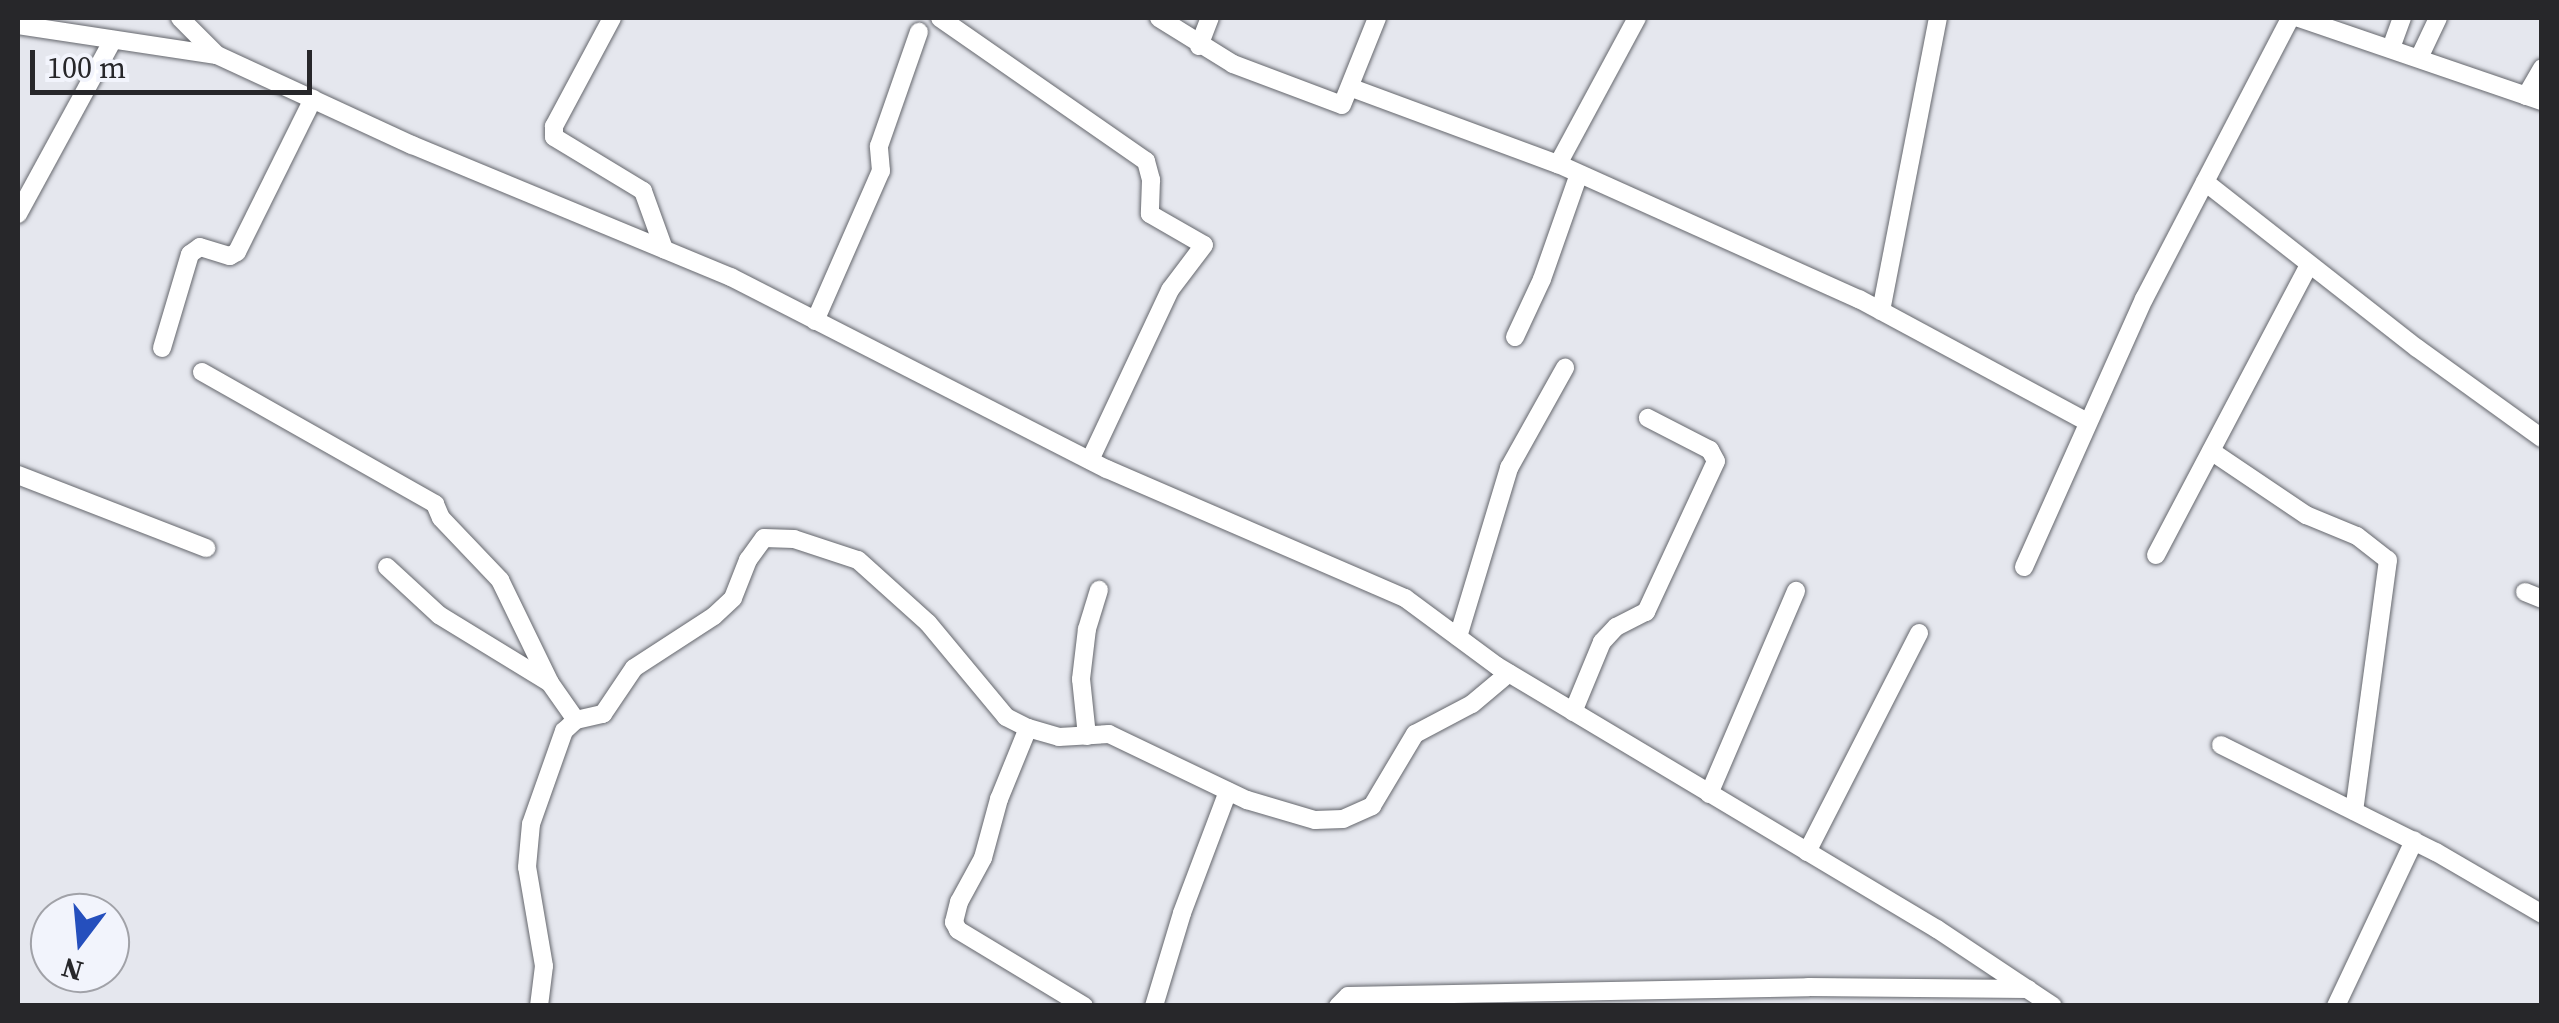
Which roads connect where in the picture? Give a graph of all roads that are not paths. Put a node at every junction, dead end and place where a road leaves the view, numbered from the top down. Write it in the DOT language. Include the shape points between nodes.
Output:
graph roads {
  1 [pos="180,18"];
  2 [pos="612,18"];
  3 [pos="940,18"];
  4 [pos="1159,18"];
  5 [pos="1210,18"];
  6 [pos="1378,18"];
  7 [pos="1637,18"];
  8 [pos="1938,18"];
  9 [pos="2290,18"];
  10 [pos="2299,18"];
  11 [pos="2402,18"];
  12 [pos="2438,18"];
  13 [pos="18,24"];
  14 [pos="918,32"];
  15 [pos="113,40"];
  16 [pos="1199,46"];
  17 [pos="2391,48"];
  18 [pos="217,56"];
  19 [pos="2418,58"];
  20 [pos="2542,68"];
  21 [pos="1352,88"];
  22 [pos="313,99"];
  23 [pos="2534,99"];
  24 [pos="1558,164"];
  25 [pos="1579,174"];
  26 [pos="2205,182"];
  27 [pos="18,214"];
  28 [pos="664,249"];
  29 [pos="2309,266"];
  30 [pos="1881,310"];
  31 [pos="814,321"];
  32 [pos="1516,336"];
  33 [pos="162,348"];
  34 [pos="1565,368"];
  35 [pos="202,372"];
  36 [pos="1648,418"];
  37 [pos="2086,420"];
  38 [pos="2542,438"];
  39 [pos="2211,451"];
  40 [pos="1090,460"];
  41 [pos="18,474"];
  42 [pos="206,548"];
  43 [pos="2156,555"];
  44 [pos="387,567"];
  45 [pos="2024,567"];
  46 [pos="1098,590"];
  47 [pos="1796,591"];
  48 [pos="1919,633"];
  49 [pos="1458,636"];
  50 [pos="1509,674"];
  51 [pos="550,683"];
  52 [pos="1573,712"];
  53 [pos="576,720"];
  54 [pos="1028,728"];
  55 [pos="1087,736"];
  56 [pos="2221,744"];
  57 [pos="1228,791"];
  58 [pos="1709,794"];
  59 [pos="2354,811"];
  60 [pos="2414,841"];
  61 [pos="1808,852"];
  62 [pos="2542,914"];
  63 [pos="2028,989"];
  64 [pos="1647,998"];
  65 [pos="539,1006"];
  66 [pos="1084,1006"];
  67 [pos="1154,1006"];
  68 [pos="1338,1006"];
  69 [pos="2053,1006"];
  70 [pos="2336,1006"];
  1 -- 18 [label="street"];
  2 -- 28 [label="street" via="554,137 643,191"];
  3 -- 40 [label="street" via="1146,161 1150,214 1204,244 1170,290"];
  4 -- 16 [label="street"];
  5 -- 16 [label="street"];
  6 -- 21 [label="street"];
  7 -- 24 [label="street"];
  8 -- 30 [label="street"];
  9 -- 26 [label="street"];
  10 -- 17 [label="street"];
  11 -- 17 [label="street"];
  12 -- 19 [label="street"];
  13 -- 15 [label="street"];
  14 -- 31 [label="street" via="879,146 881,170"];
  15 -- 18 [label="street"];
  15 -- 27 [label="street"];
  16 -- 21 [label="street" via="1332,104 1342,105"];
  17 -- 19 [label="street"];
  18 -- 22 [label="street"];
  19 -- 23 [label="street"];
  20 -- 23 [label="street"];
  21 -- 24 [label="street"];
  22 -- 28 [label="street"];
  22 -- 33 [label="street" via="237,252 200,248 190,254"];
  24 -- 25 [label="street"];
  25 -- 30 [label="street"];
  25 -- 32 [label="street"];
  26 -- 29 [label="street"];
  26 -- 37 [label="street"];
  28 -- 31 [label="street"];
  29 -- 38 [label="street"];
  29 -- 39 [label="street"];
  30 -- 37 [label="street"];
  31 -- 40 [label="street"];
  34 -- 49 [label="street" via="1510,468"];
  35 -- 51 [label="street" via="435,504 500,580"];
  36 -- 52 [label="street" via="1710,450 1716,461 1646,612 1602,642"];
  37 -- 45 [label="street"];
  39 -- 43 [label="street"];
  39 -- 59 [label="street" via="2388,560"];
  40 -- 49 [label="street" via="1405,598"];
  41 -- 42 [label="street"];
  44 -- 51 [label="street" via="439,615"];
  46 -- 55 [label="street" via="1082,679"];
  47 -- 58 [label="street"];
  48 -- 61 [label="street"];
  49 -- 50 [label="street"];
  50 -- 52 [label="street"];
  50 -- 57 [label="street" via="1472,704 1416,734 1372,806 1359,814 1315,820"];
  51 -- 53 [label="street"];
  52 -- 58 [label="street"];
  53 -- 54 [label="street" via="602,714 634,668 714,616 732,598 753,550 771,536 858,560 928,623 1006,716"];
  53 -- 65 [label="street" via="564,731 530,824 527,868 544,966"];
  54 -- 55 [label="street" via="1058,738"];
  54 -- 66 [label="street" via="954,922"];
  55 -- 57 [label="street" via="1108,734"];
  56 -- 59 [label="street"];
  57 -- 67 [label="street"];
  58 -- 61 [label="street"];
  59 -- 60 [label="street"];
  60 -- 62 [label="street"];
  60 -- 70 [label="street"];
  61 -- 63 [label="street"];
  63 -- 64 [label="street"];
  63 -- 69 [label="street"];
  64 -- 68 [label="street" via="1348,996"];
}
